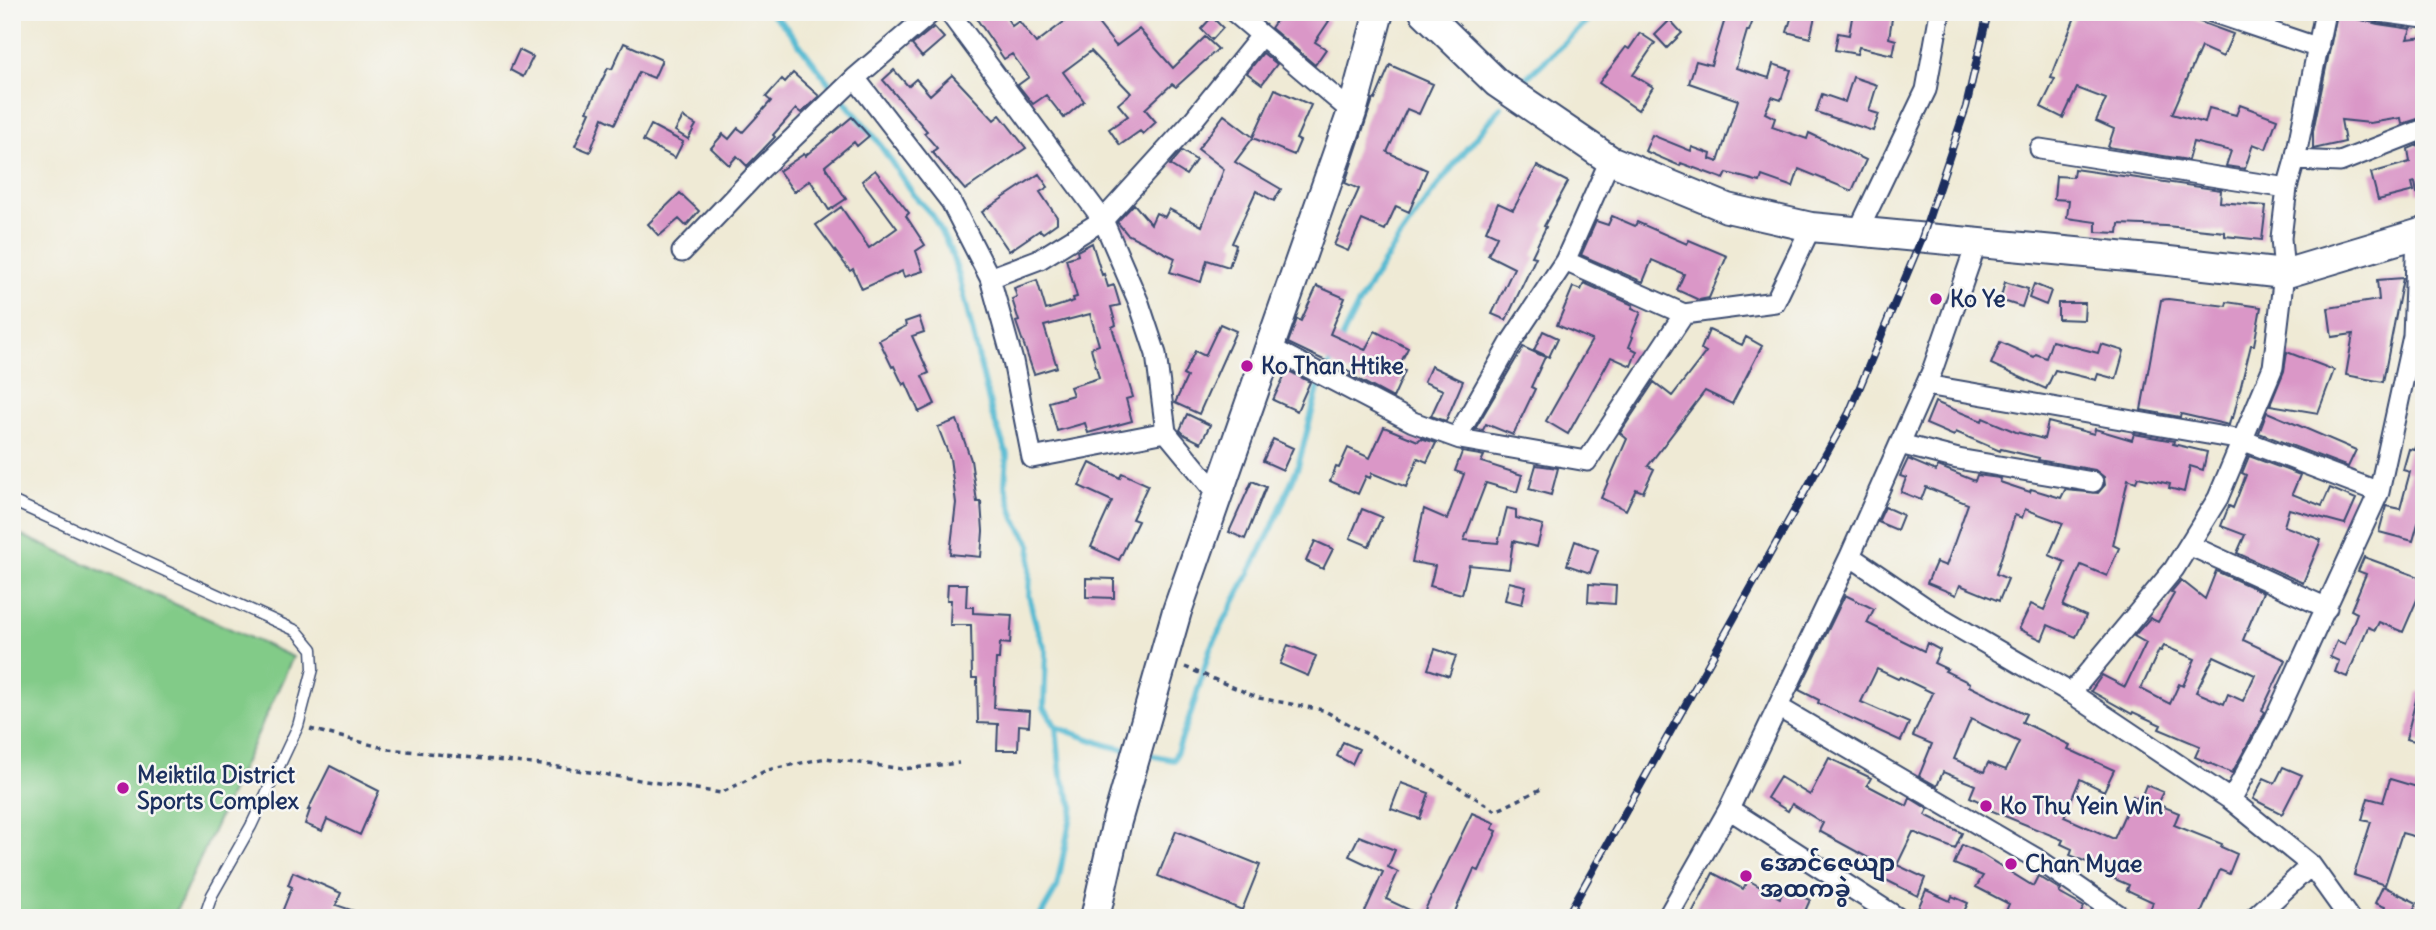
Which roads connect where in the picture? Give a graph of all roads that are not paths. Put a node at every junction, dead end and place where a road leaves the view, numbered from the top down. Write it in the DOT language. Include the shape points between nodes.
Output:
graph roads {
  1 [pos="932,12"];
  2 [pos="949,12"];
  3 [pos="1234,12"];
  4 [pos="1379,12"];
  5 [pos="1424,12"];
  6 [pos="1940,12"];
  7 [pos="2212,12"];
  8 [pos="2325,12"];
  9 [pos="2380,12"];
  10 [pos="2424,18"];
  11 [pos="1261,36"];
  12 [pos="2319,48"];
  13 [pos="855,78"];
  14 [pos="1352,112"];
  15 [pos="2424,129"];
  16 [pos="2040,149"];
  17 [pos="1610,160"];
  18 [pos="2295,160"];
  19 [pos="2287,188"];
  20 [pos="1103,220"];
  21 [pos="1811,227"];
  22 [pos="1853,230"];
  23 [pos="2420,234"];
  24 [pos="1977,242"];
  25 [pos="682,252"];
  26 [pos="1565,261"];
  27 [pos="2284,274"];
  28 [pos="990,278"];
  29 [pos="1684,314"];
  30 [pos="1269,347"];
  31 [pos="2416,352"];
  32 [pos="1926,385"];
  33 [pos="1166,432"];
  34 [pos="1457,438"];
  35 [pos="2242,440"];
  36 [pos="1900,443"];
  37 [pos="2093,482"];
  38 [pos="2379,492"];
  39 [pos="1218,495"];
  40 [pos="12,501"];
  41 [pos="2189,545"];
  42 [pos="1850,556"];
  43 [pos="2327,608"];
  44 [pos="2071,693"];
  45 [pos="1778,707"];
  46 [pos="2231,800"];
  47 [pos="1728,809"];
  48 [pos="2311,865"];
  49 [pos="1873,910"];
  50 [pos="204,918"];
  51 [pos="1095,918"];
  52 [pos="1667,918"];
  53 [pos="1898,918"];
  54 [pos="2123,918"];
  55 [pos="2254,918"];
  56 [pos="2349,918"];
  1 -- 13 [label="street"];
  2 -- 20 [label="street"];
  3 -- 11 [label="street"];
  4 -- 14 [label="street"];
  5 -- 17 [label="street" via="1497,83"];
  6 -- 22 [label="street" via="1926,90 1861,225"];
  7 -- 12 [label="street"];
  8 -- 12 [label="street"];
  9 -- 10 [label="street"];
  11 -- 14 [label="street"];
  11 -- 20 [label="street"];
  12 -- 18 [label="street"];
  13 -- 25 [label="street"];
  13 -- 28 [label="street" via="951,202"];
  14 -- 30 [label="street"];
  15 -- 18 [label="street" via="2340,162"];
  16 -- 19 [label="street"];
  17 -- 21 [label="street" via="1727,208"];
  17 -- 26 [label="street"];
  18 -- 19 [label="street"];
  19 -- 27 [label="street" via="2281,238"];
  20 -- 28 [label="street" via="1040,259"];
  20 -- 33 [label="street" via="1156,354"];
  21 -- 22 [label="street"];
  21 -- 29 [label="street" via="1775,302"];
  22 -- 24 [label="street"];
  23 -- 27 [label="street"];
  23 -- 31 [label="street" via="2413,337"];
  24 -- 27 [label="street"];
  24 -- 32 [label="street"];
  26 -- 29 [label="street"];
  26 -- 34 [label="street" via="1511,342"];
  27 -- 35 [label="street" via="2273,367"];
  28 -- 33 [label="street" via="1013,360 1032,458"];
  29 -- 34 [label="street" via="1587,461"];
  30 -- 34 [label="street" via="1413,422"];
  30 -- 39 [label="street"];
  31 -- 38 [label="street"];
  32 -- 35 [label="street"];
  32 -- 36 [label="street"];
  33 -- 39 [label="street"];
  35 -- 38 [label="street"];
  35 -- 41 [label="street" via="2218,498"];
  36 -- 37 [label="street" via="1958,459"];
  36 -- 42 [label="street"];
  38 -- 43 [label="street"];
  39 -- 51 [label="street" via="1177,611 1117,821"];
  40 -- 50 [label="lane" via="297,631 312,649 313,669 298,726"];
  41 -- 43 [label="street"];
  41 -- 44 [label="street"];
  42 -- 44 [label="street" via="1935,614"];
  42 -- 45 [label="street"];
  43 -- 46 [label="street"];
  44 -- 46 [label="street"];
  45 -- 47 [label="street"];
  45 -- 54 [label="street" via="2039,859"];
  46 -- 48 [label="street"];
  47 -- 49 [label="street"];
  47 -- 52 [label="street"];
  48 -- 55 [label="street"];
  48 -- 56 [label="street"];
  49 -- 53 [label="street"];
}
